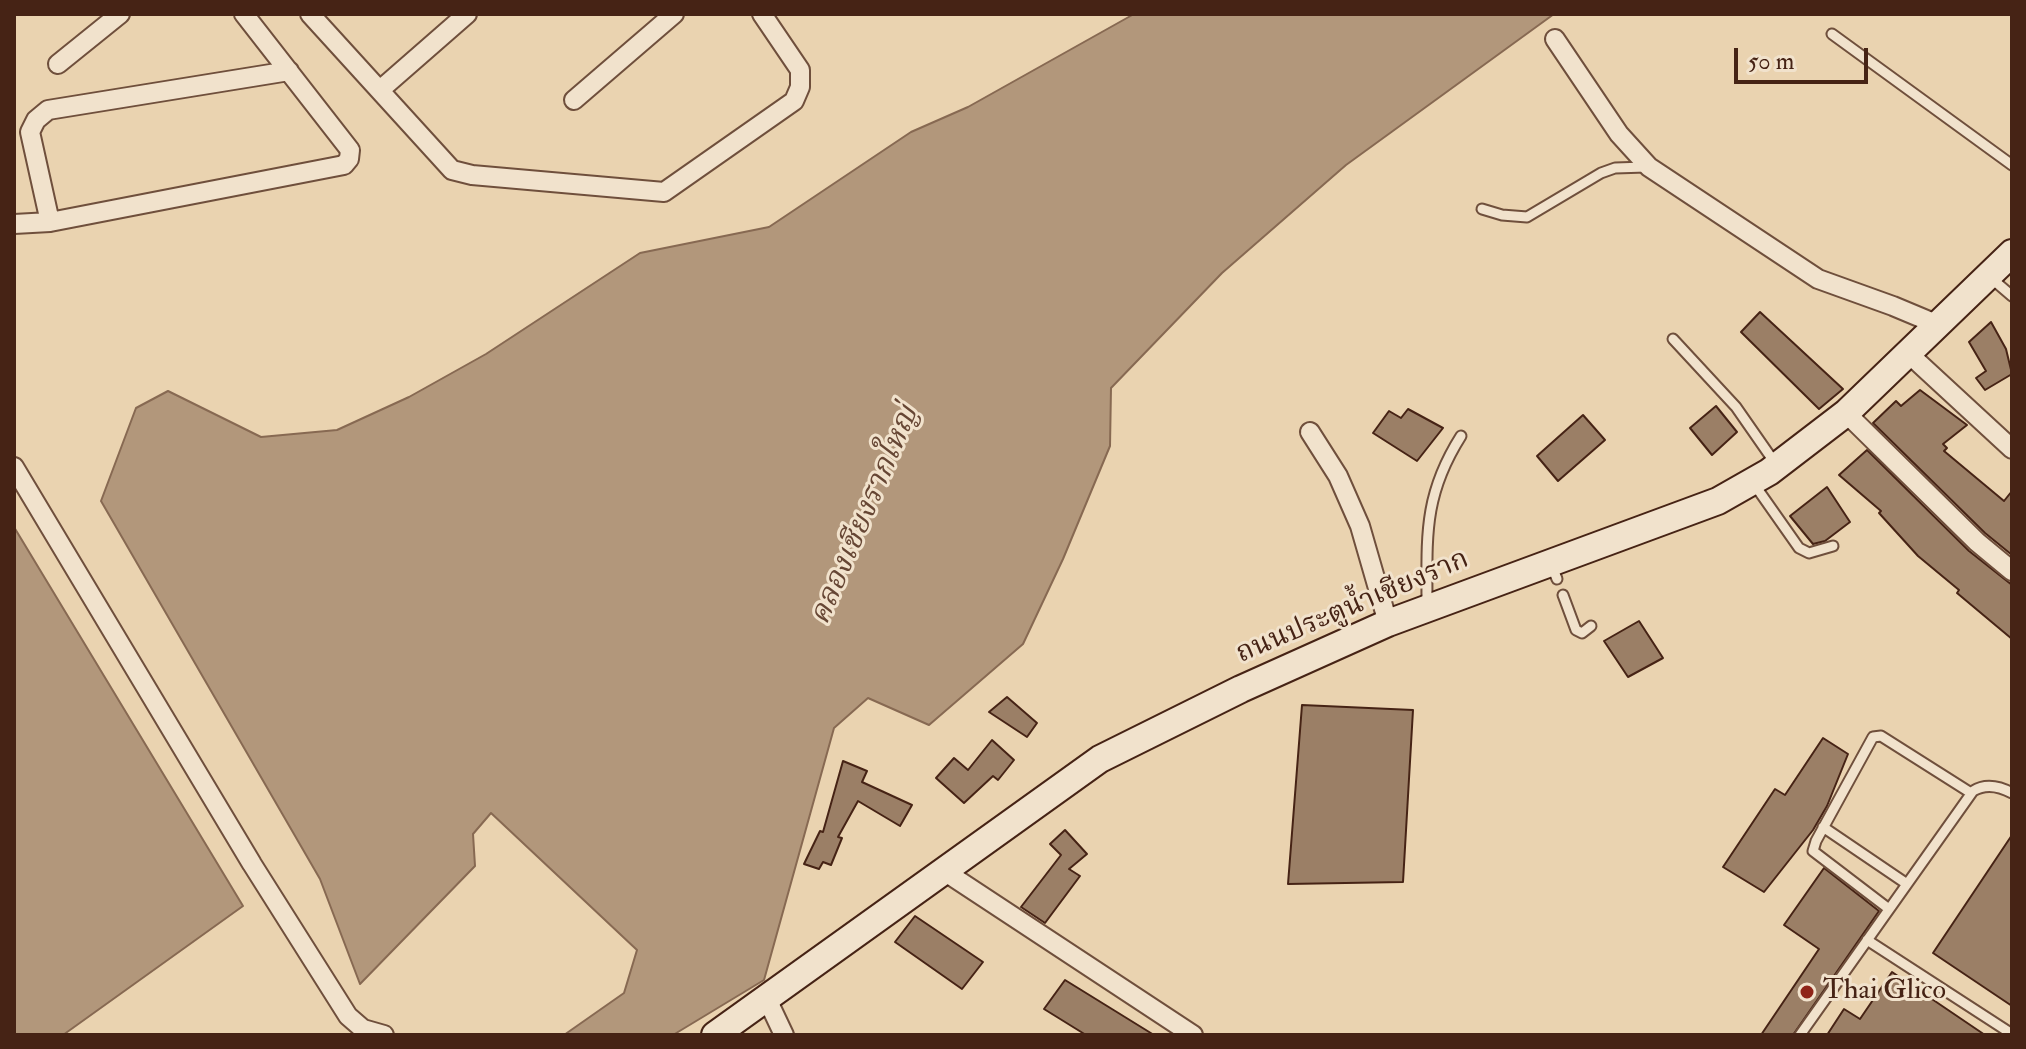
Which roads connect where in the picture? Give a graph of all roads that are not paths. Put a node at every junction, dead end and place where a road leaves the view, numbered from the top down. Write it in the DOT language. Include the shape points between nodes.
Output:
graph roads {
  1 [pos="120,14"];
  2 [pos="244,14"];
  3 [pos="310,14"];
  4 [pos="467,14"];
  5 [pos="674,14"];
  6 [pos="762,14"];
  7 [pos="1832,34"];
  8 [pos="1555,39"];
  9 [pos="58,64"];
  10 [pos="289,71"];
  11 [pos="380,90"];
  12 [pos="574,100"];
  13 [pos="2012,165"];
  14 [pos="1649,167"];
  15 [pos="1482,209"];
  16 [pos="50,222"];
  17 [pos="14,224"];
  18 [pos="2012,253"];
  19 [pos="1988,276"];
  20 [pos="2012,296"];
  21 [pos="1936,324"];
  22 [pos="1673,339"];
  23 [pos="1909,354"];
  24 [pos="1846,413"];
  25 [pos="1310,432"];
  26 [pos="1461,436"];
  27 [pos="2012,449"];
  28 [pos="1777,466"];
  29 [pos="14,467"];
  30 [pos="1752,481"];
  31 [pos="1833,546"];
  32 [pos="2012,571"];
  33 [pos="1563,595"];
  34 [pos="1427,609"];
  35 [pos="1388,623"];
  36 [pos="1591,626"];
  37 [pos="1971,793"];
  38 [pos="2012,793"];
  39 [pos="1823,827"];
  40 [pos="944,871"];
  41 [pos="1907,884"];
  42 [pos="1889,909"];
  43 [pos="1867,940"];
  44 [pos="767,999"];
  45 [pos="2012,1034"];
  46 [pos="384,1035"];
  47 [pos="715,1035"];
  48 [pos="784,1035"];
  49 [pos="1193,1035"];
  50 [pos="1800,1035"];
  1 -- 9 [label="street"];
  2 -- 10 [label="street"];
  3 -- 11 [label="street"];
  4 -- 11 [label="street"];
  5 -- 12 [label="street"];
  6 -- 11 [label="street" via="800,70 794,101 664,192 452,170"];
  7 -- 13 [label="lane"];
  8 -- 14 [label="street" via="1619,134"];
  10 -- 16 [label="street" via="48,110 30,132"];
  10 -- 16 [label="street" via="350,150 344,165"];
  14 -- 15 [label="lane" via="1601,173 1527,217"];
  14 -- 21 [label="street" via="1818,279"];
  16 -- 17 [label="street"];
  18 -- 19 [label="street, ถนนประตูน้ำเชียงราก"];
  19 -- 20 [label="lane"];
  19 -- 21 [label="street, ถนนประตูน้ำเชียงราก"];
  21 -- 23 [label="street, ถนนประตูน้ำเชียงราก"];
  22 -- 28 [label="lane" via="1736,407"];
  23 -- 24 [label="street, ถนนประตูน้ำเชียงราก"];
  23 -- 27 [label="street"];
  24 -- 28 [label="street, ถนนประตูน้ำเชียงราก"];
  24 -- 32 [label="street"];
  25 -- 35 [label="street" via="1338,476 1360,526"];
  26 -- 34 [label="lane" via="1433,492 1427,520"];
  28 -- 30 [label="street, ถนนประตูน้ำเชียงราก"];
  29 -- 46 [label="street" via="348,1016 363,1029"];
  30 -- 31 [label="lane" via="1801,551"];
  30 -- 34 [label="street, ถนนประตูน้ำเชียงราก" via="1554,572"];
  33 -- 36 [label="lane" via="1576,630"];
  34 -- 35 [label="street, ถนนประตูน้ำเชียงราก"];
  35 -- 40 [label="street, ถนนประตูน้ำเชียงราก" via="1100,759"];
  37 -- 38 [label="lane" via="1987,786"];
  37 -- 39 [label="lane" via="1876,735"];
  37 -- 41 [label="lane"];
  39 -- 41 [label="lane"];
  39 -- 42 [label="lane" via="1813,851"];
  40 -- 44 [label="street, ถนนประตูน้ำเชียงราก"];
  40 -- 49 [label="street"];
  41 -- 42 [label="lane"];
  42 -- 43 [label="lane"];
  43 -- 45 [label="lane"];
  43 -- 50 [label="lane"];
  44 -- 47 [label="street, ถนนประตูน้ำเชียงราก"];
  44 -- 48 [label="street"];
}
